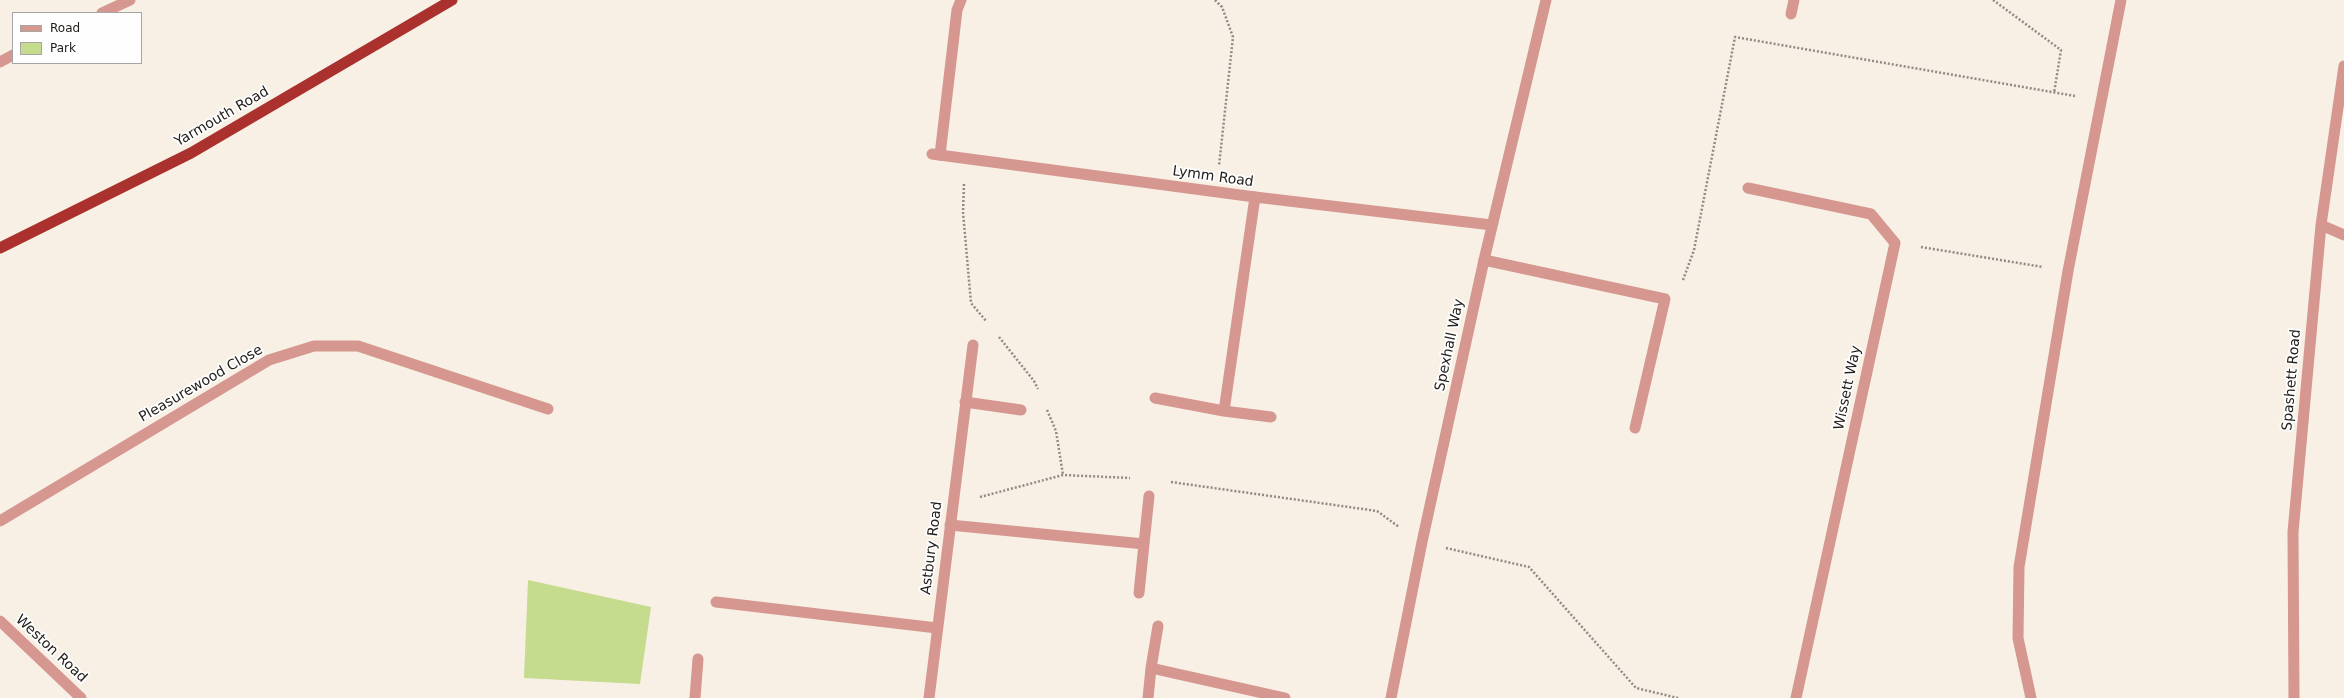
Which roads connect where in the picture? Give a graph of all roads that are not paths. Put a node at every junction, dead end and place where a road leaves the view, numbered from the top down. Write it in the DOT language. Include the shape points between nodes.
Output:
graph roads {
  1 [pos="130,0"];
  2 [pos="452,0"];
  3 [pos="961,0"];
  4 [pos="1546,0"];
  5 [pos="1794,0"];
  6 [pos="2121,0"];
  7 [pos="104,12"];
  8 [pos="1791,14"];
  9 [pos="12,56"];
  10 [pos="0,62"];
  11 [pos="2344,66"];
  12 [pos="1748,188"];
  13 [pos="1256,197"];
  14 [pos="1492,225"];
  15 [pos="2321,225"];
  16 [pos="2344,235"];
  17 [pos="0,248"];
  18 [pos="1484,260"];
  19 [pos="973,345"];
  20 [pos="1155,398"];
  21 [pos="965,402"];
  22 [pos="548,409"];
  23 [pos="1021,410"];
  24 [pos="1224,411"];
  25 [pos="1271,417"];
  26 [pos="1635,428"];
  27 [pos="1149,496"];
  28 [pos="0,520"];
  29 [pos="950,525"];
  30 [pos="1144,544"];
  31 [pos="1139,593"];
  32 [pos="716,602"];
  33 [pos="0,621"];
  34 [pos="1158,626"];
  35 [pos="937,628"];
  36 [pos="698,659"];
  37 [pos="1151,668"];
  38 [pos="80,698"];
  39 [pos="695,698"];
  40 [pos="929,698"];
  41 [pos="1148,698"];
  42 [pos="1285,698"];
  43 [pos="1391,698"];
  44 [pos="1796,698"];
  45 [pos="2031,698"];
  46 [pos="2294,698"];
  1 -- 7 [label="street"];
  2 -- 17 [label="highway, Yarmouth Road" via="191,153"];
  3 -- 13 [label="street, Lymm Road" via="936,155"];
  4 -- 14 [label="street, Spexhall Way"];
  5 -- 8 [label="street"];
  6 -- 45 [label="street" via="2068,271 2019,567 2018,638"];
  9 -- 10 [label="street"];
  11 -- 15 [label="street, Spashett Road"];
  12 -- 44 [label="street, Wissett Way" via="1871,214 1895,243"];
  13 -- 14 [label="street, Lymm Road"];
  13 -- 24 [label="street"];
  14 -- 18 [label="street, Spexhall Way"];
  15 -- 16 [label="street"];
  15 -- 46 [label="street, Spashett Road" via="2293,532"];
  18 -- 26 [label="street" via="1665,299"];
  18 -- 43 [label="street, Spexhall Way" via="1422,542"];
  19 -- 21 [label="street, Astbury Road"];
  20 -- 24 [label="street"];
  21 -- 23 [label="street"];
  21 -- 29 [label="street, Astbury Road"];
  22 -- 28 [label="street, Pleasurewood Close" via="358,346 314,346 269,360"];
  24 -- 25 [label="street"];
  27 -- 30 [label="street"];
  29 -- 30 [label="street"];
  29 -- 35 [label="street, Astbury Road"];
  30 -- 31 [label="street"];
  32 -- 35 [label="street"];
  33 -- 38 [label="street, Weston Road"];
  34 -- 37 [label="street"];
  35 -- 40 [label="street, Astbury Road"];
  36 -- 39 [label="street"];
  37 -- 41 [label="street"];
  37 -- 42 [label="street"];
}
